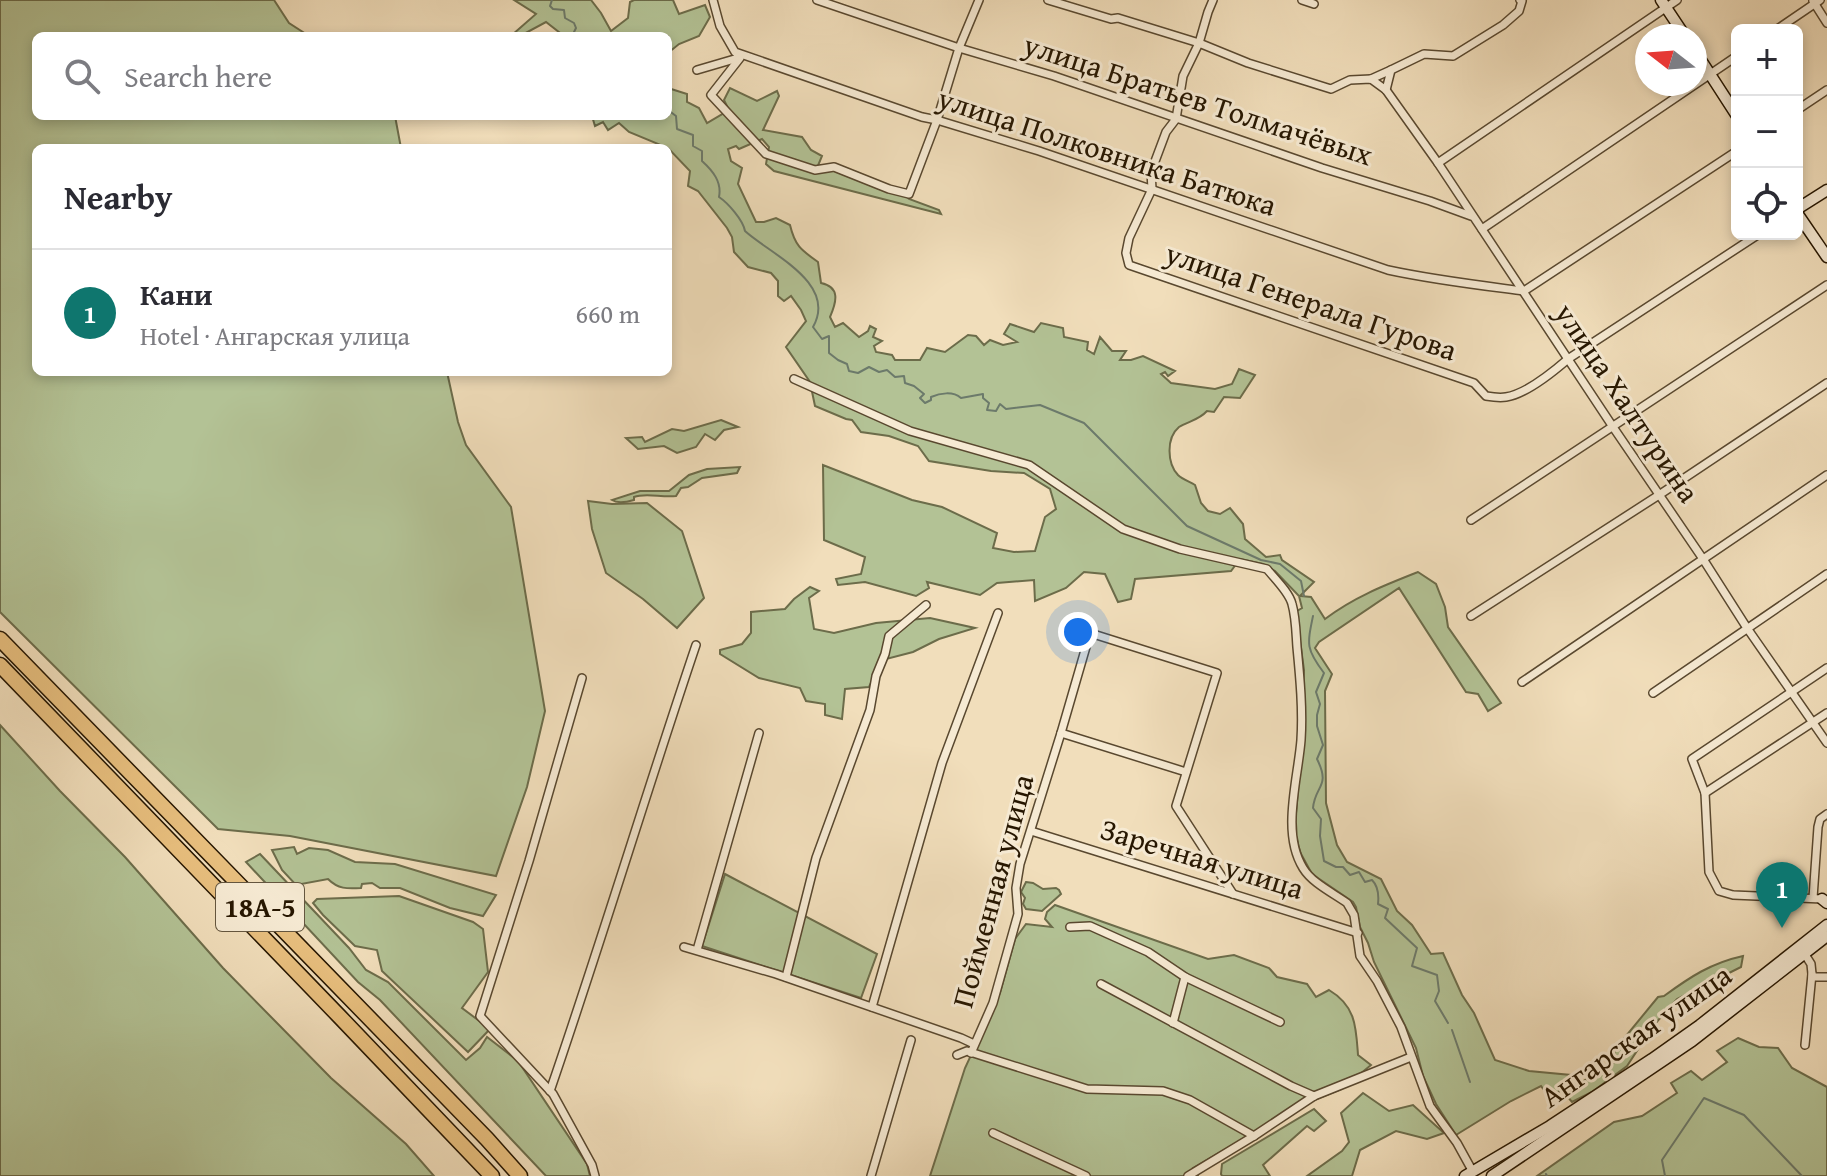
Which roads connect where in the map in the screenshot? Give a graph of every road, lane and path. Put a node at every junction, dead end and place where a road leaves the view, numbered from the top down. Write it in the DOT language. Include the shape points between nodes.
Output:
graph roads {
  1 [pos="713,0"];
  2 [pos="817,0"];
  3 [pos="979,0"];
  4 [pos="1048,0"];
  5 [pos="1213,0"];
  6 [pos="1302,0"];
  7 [pos="1520,0"];
  8 [pos="1677,0"];
  9 [pos="1815,1"];
  10 [pos="1314,4"];
  11 [pos="1663,4"];
  12 [pos="1827,23"];
  13 [pos="1677,24"];
  14 [pos="1784,24"];
  15 [pos="1199,43"];
  16 [pos="959,48"];
  17 [pos="738,55"];
  18 [pos="1731,60"];
  19 [pos="1707,69"];
  20 [pos="697,70"];
  21 [pos="1391,70"];
  22 [pos="1711,75"];
  23 [pos="1371,79"];
  24 [pos="1386,90"];
  25 [pos="1827,90"];
  26 [pos="1803,106"];
  27 [pos="1731,107"];
  28 [pos="1176,119"];
  29 [pos="937,120"];
  30 [pos="1731,155"];
  31 [pos="1438,163"];
  32 [pos="1152,189"];
  33 [pos="1827,190"];
  34 [pos="1803,207"];
  35 [pos="1473,217"];
  36 [pos="1803,220"];
  37 [pos="1482,229"];
  38 [pos="1750,240"];
  39 [pos="1827,257"];
  40 [pos="1827,285"];
  41 [pos="1524,291"];
  42 [pos="1568,359"];
  43 [pos="794,379"];
  44 [pos="1827,383"];
  45 [pos="1613,427"];
  46 [pos="1827,475"];
  47 [pos="1659,495"];
  48 [pos="1471,520"];
  49 [pos="1703,559"];
  50 [pos="1827,574"];
  51 [pos="926,605"];
  52 [pos="998,613"];
  53 [pos="1471,616"];
  54 [pos="1747,628"];
  55 [pos="0,639"];
  56 [pos="696,645"];
  57 [pos="0,665"];
  58 [pos="1827,668"];
  59 [pos="582,678"];
  60 [pos="1522,682"];
  61 [pos="1792,692"];
  62 [pos="1653,693"];
  63 [pos="1827,713"];
  64 [pos="1812,723"];
  65 [pos="759,733"];
  66 [pos="1061,733"];
  67 [pos="1827,743"];
  68 [pos="1186,772"];
  69 [pos="1705,793"];
  70 [pos="1827,814"];
  71 [pos="1031,831"];
  72 [pos="1233,894"];
  73 [pos="1822,900"];
  74 [pos="1827,925"];
  75 [pos="1070,927"];
  76 [pos="1358,933"];
  77 [pos="1827,936"];
  78 [pos="684,947"];
  79 [pos="697,950"];
  80 [pos="1804,953"];
  81 [pos="1812,974"];
  82 [pos="786,977"];
  83 [pos="1185,977"];
  84 [pos="1827,977"];
  85 [pos="1101,984"];
  86 [pos="872,1007"];
  87 [pos="1280,1022"];
  88 [pos="1173,1023"];
  89 [pos="911,1040"];
  90 [pos="1805,1045"];
  91 [pos="972,1048"];
  92 [pos="957,1055"];
  93 [pos="1411,1057"];
  94 [pos="550,1091"];
  95 [pos="1314,1096"];
  96 [pos="993,1133"];
  97 [pos="1254,1136"];
  98 [pos="1469,1174"];
  99 [pos="492,1176"];
  100 [pos="520,1176"];
  101 [pos="595,1176"];
  102 [pos="871,1176"];
  103 [pos="1086,1176"];
  104 [pos="1188,1176"];
  105 [pos="1492,1176"];
  1 -- 17 [label="street" via="720,26"];
  2 -- 16 [label="street, улица Братьев Толмачёвых"];
  3 -- 16 [label="street"];
  4 -- 15 [label="street"];
  5 -- 15 [label="street"];
  6 -- 10 [label="street"];
  7 -- 21 [label="street" via="1519,11 1503,25 1453,56 1424,54"];
  8 -- 11 [label="street"];
  9 -- 12 [label="street"];
  9 -- 14 [label="street"];
  11 -- 13 [label="main road"];
  11 -- 31 [label="street"];
  15 -- 23 [label="street" via="1331,89 1350,80"];
  15 -- 28 [label="street" via="1183,76"];
  16 -- 28 [label="street, улица Братьев Толмачёвых"];
  16 -- 29 [label="street"];
  17 -- 20 [label="street"];
  17 -- 29 [label="street, улица Полковника Батюка"];
  17 -- 29 [label="street" via="711,95 766,154 815,170 834,167 909,194"];
  18 -- 22 [label="street"];
  19 -- 22 [label="main road"];
  21 -- 23 [label="street"];
  21 -- 24 [label="street"];
  22 -- 27 [label="main road"];
  22 -- 37 [label="street"];
  23 -- 24 [label="street, улица Халтурина"];
  24 -- 31 [label="street, улица Халтурина"];
  25 -- 26 [label="street"];
  28 -- 32 [label="street" via="1151,172"];
  28 -- 35 [label="street, улица Братьев Толмачёвых"];
  29 -- 32 [label="street, улица Полковника Батюка"];
  30 -- 41 [label="street"];
  31 -- 35 [label="street, улица Халтурина"];
  32 -- 41 [label="street, улица Полковника Батюка" via="1388,270"];
  32 -- 42 [label="street, улица Генерала Гурова" via="1129,238 1129,265 1474,383 1486,396 1521,392"];
  33 -- 34 [label="main road"];
  35 -- 37 [label="street, улица Халтурина"];
  36 -- 39 [label="main road"];
  37 -- 41 [label="street, улица Халтурина"];
  38 -- 42 [label="street"];
  40 -- 45 [label="street"];
  41 -- 42 [label="street, улица Халтурина"];
  42 -- 45 [label="street, улица Халтурина"];
  43 -- 76 [label="street" via="910,431 1029,465 1123,529 1180,549 1267,569 1292,602 1300,677 1295,846 1307,874 1347,903"];
  44 -- 47 [label="street"];
  45 -- 47 [label="street, улица Халтурина"];
  45 -- 48 [label="street"];
  46 -- 49 [label="street"];
  47 -- 49 [label="street, улица Халтурина"];
  47 -- 53 [label="street"];
  49 -- 54 [label="street, улица Халтурина"];
  49 -- 60 [label="street"];
  50 -- 54 [label="street"];
  51 -- 82 [label="street" via="889,636 870,710 816,858"];
  52 -- 86 [label="street" via="942,763"];
  54 -- 61 [label="street, улица Халтурина"];
  54 -- 62 [label="street"];
  55 -- 100 [label="highway, 18А-5"];
  56 -- 94 [label="street"];
  57 -- 99 [label="highway, 18А-5"];
  58 -- 61 [label="street"];
  59 -- 94 [label="street" via="480,1016"];
  61 -- 64 [label="street, улица Халтурина"];
  61 -- 69 [label="street" via="1692,759"];
  63 -- 64 [label="street"];
  64 -- 67 [label="street, улица Халтурина"];
  64 -- 69 [label="street"];
  65 -- 79 [label="street"];
  66 -- 68 [label="street"];
  66 -- 68 [label="street, Пойменная улица" via="1090,633 1217,673"];
  66 -- 71 [label="street, Пойменная улица"];
  68 -- 72 [label="street" via="1176,806"];
  69 -- 73 [label="street" via="1709,872 1719,891"];
  70 -- 73 [label="street" via="1818,827"];
  71 -- 72 [label="street, Заречная улица"];
  71 -- 91 [label="street, Пойменная улица" via="1016,888 1018,914 993,1003"];
  72 -- 76 [label="street, Заречная улица"];
  74 -- 98 [label="main road, Ангарская улица" via="1652,1059"];
  75 -- 83 [label="street" via="1090,926 1148,952"];
  76 -- 93 [label="street" via="1360,956 1401,1027"];
  77 -- 80 [label="main road, Ангарская улица"];
  78 -- 79 [label="street"];
  79 -- 82 [label="street"];
  80 -- 81 [label="street"];
  80 -- 105 [label="main road, Ангарская улица" via="1692,1041"];
  81 -- 84 [label="street"];
  81 -- 90 [label="street"];
  82 -- 86 [label="street"];
  83 -- 87 [label="street"];
  83 -- 88 [label="street"];
  85 -- 88 [label="street"];
  86 -- 91 [label="street" via="961,1038"];
  88 -- 95 [label="street"];
  89 -- 102 [label="street"];
  91 -- 92 [label="street, Пойменная улица"];
  91 -- 97 [label="street" via="1087,1089 1163,1091"];
  93 -- 95 [label="street"];
  93 -- 98 [label="street" via="1430,1106 1457,1143"];
  94 -- 101 [label="street"];
  95 -- 97 [label="street"];
  96 -- 103 [label="street"];
  97 -- 104 [label="street"];
}
